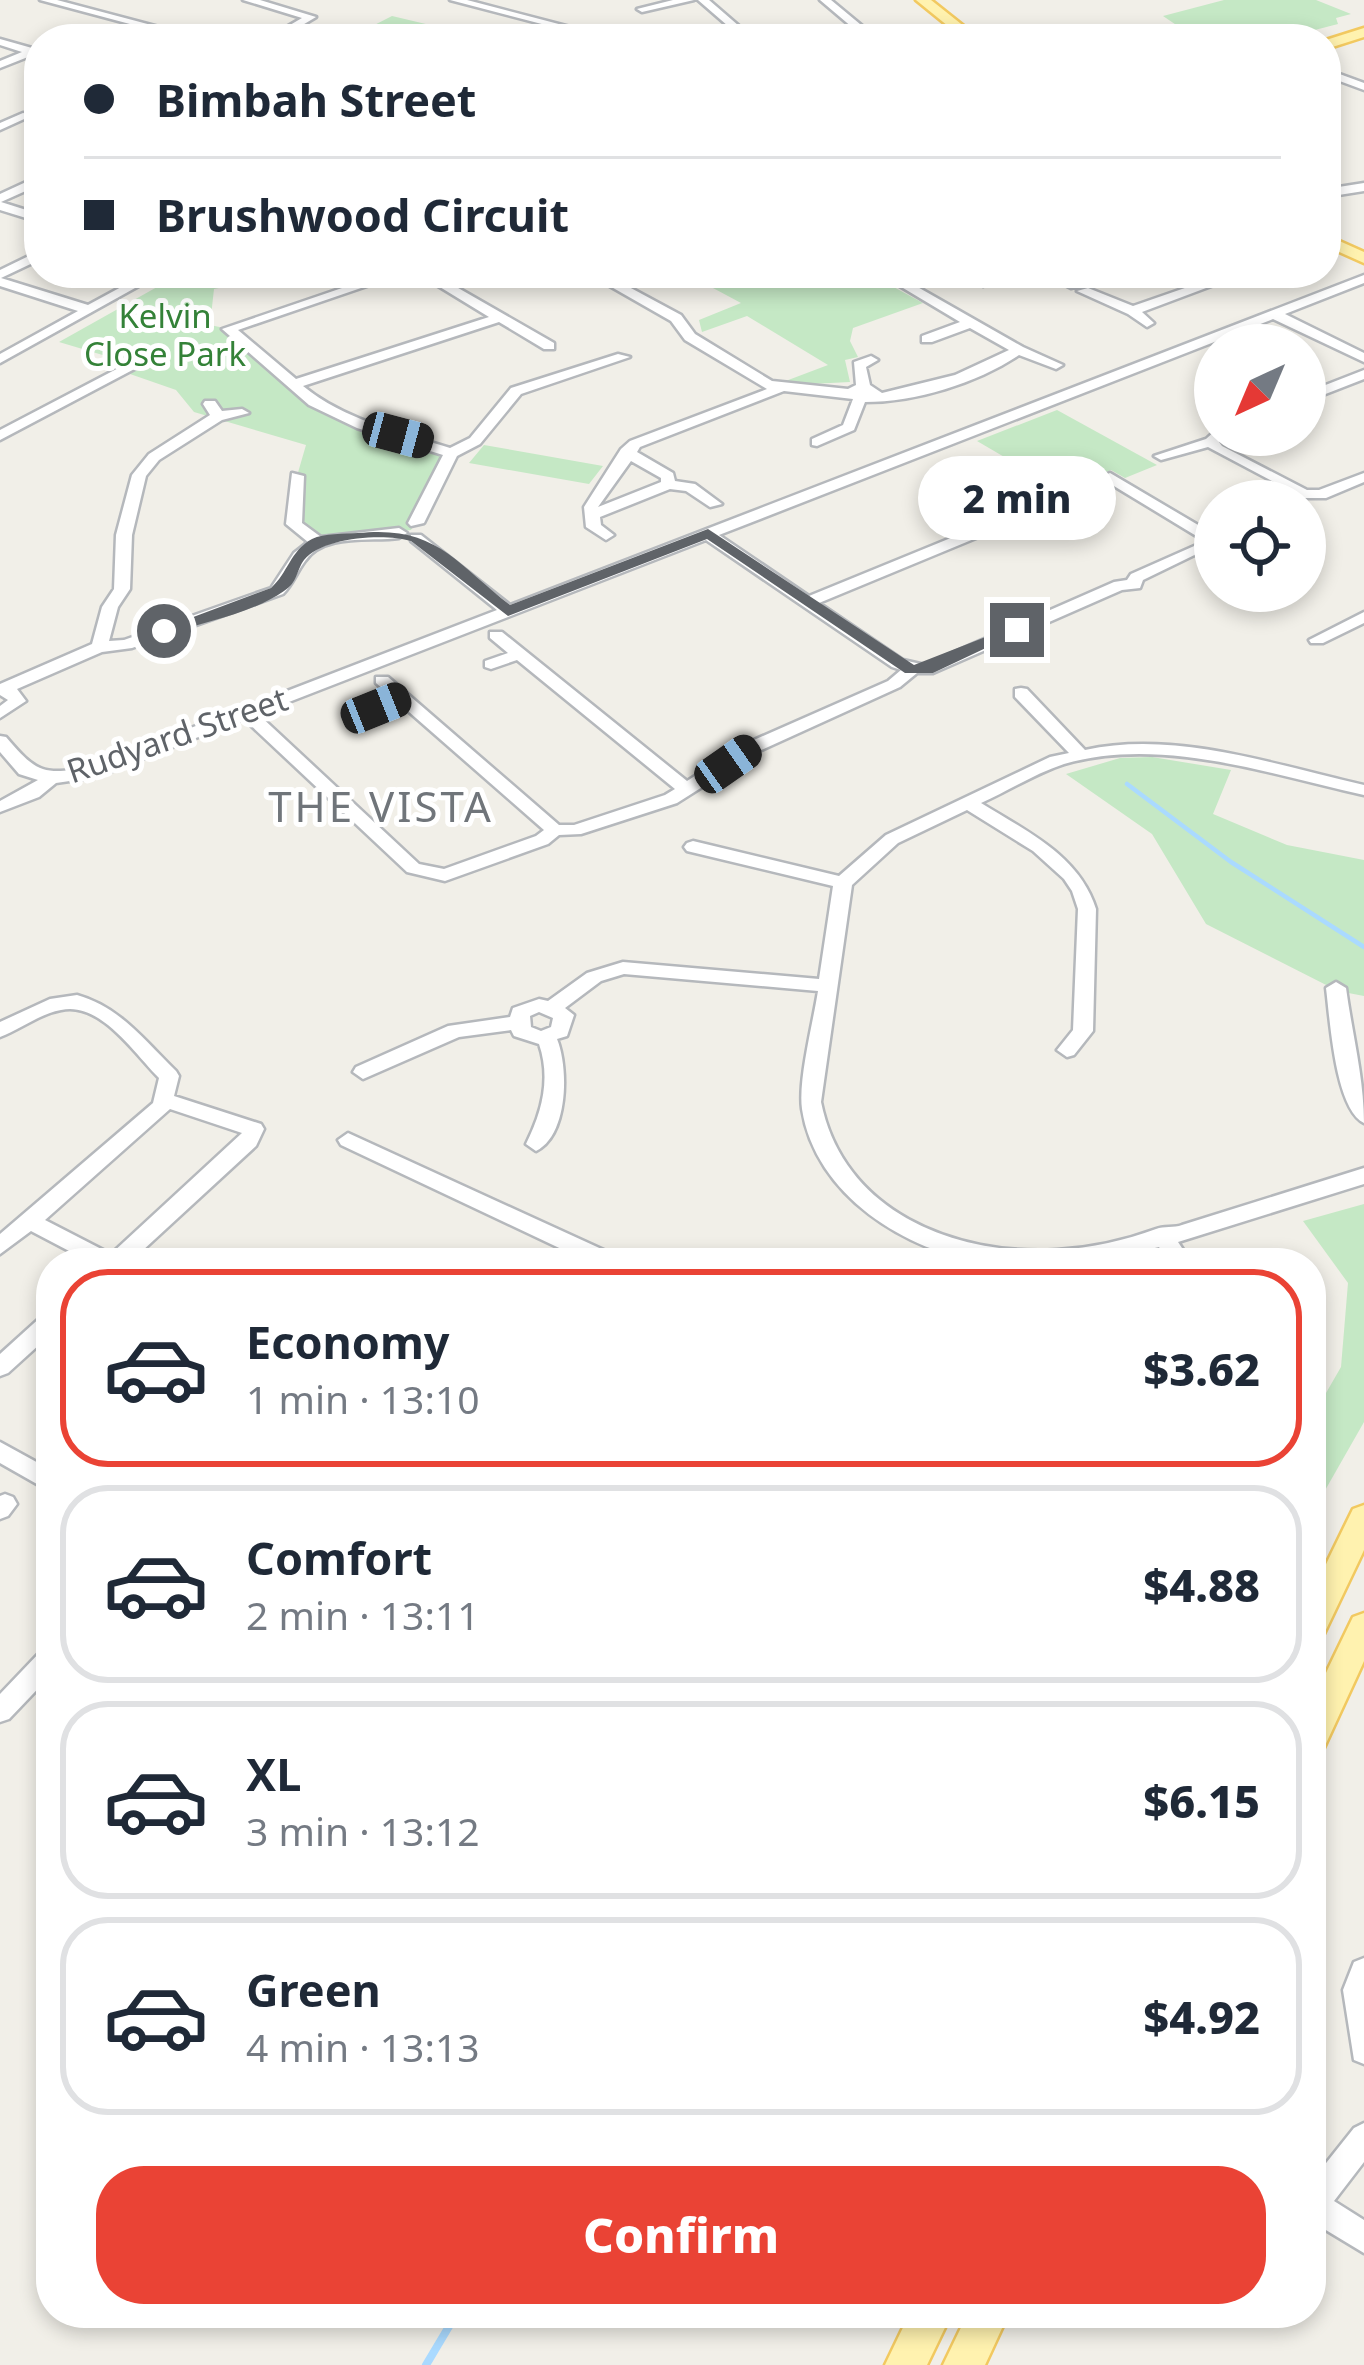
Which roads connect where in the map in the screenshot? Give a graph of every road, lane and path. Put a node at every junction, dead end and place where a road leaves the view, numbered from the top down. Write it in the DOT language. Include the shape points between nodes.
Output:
graph roads {
  1 [pos="45,0"];
  2 [pos="248,0"];
  3 [pos="455,0"];
  4 [pos="689,0"];
  5 [pos="703,0"];
  6 [pos="825,0"];
  7 [pos="902,0"];
  8 [pos="923,0"];
  9 [pos="642,9"];
  10 [pos="141,24"];
  11 [pos="298,24"];
  12 [pos="541,24"];
  13 [pos="731,24"];
  14 [pos="855,24"];
  15 [pos="933,24"];
  16 [pos="954,24"];
  17 [pos="1341,78"];
  18 [pos="1351,82"];
  19 [pos="1341,85"];
  20 [pos="1364,87"];
  21 [pos="28,288"];
  22 [pos="129,288"];
  23 [pos="353,288"];
  24 [pos="448,288"];
  25 [pos="621,288"];
  26 [pos="912,288"];
  27 [pos="1080,288"];
  28 [pos="1198,288"];
  29 [pos="1334,288"];
  30 [pos="90,310"];
  31 [pos="1133,311"];
  32 [pos="1274,314"];
  33 [pos="499,317"];
  34 [pos="974,322"];
  35 [pos="1147,323"];
  36 [pos="927,339"];
  37 [pos="548,346"];
  38 [pos="1018,350"];
  39 [pos="567,356"];
  40 [pos="623,357"];
  41 [pos="1364,358"];
  42 [pos="0,359"];
  43 [pos="871,360"];
  44 [pos="138,364"];
  45 [pos="1056,365"];
  46 [pos="584,368"];
  47 [pos="1364,374"];
  48 [pos="295,384"];
  49 [pos="778,389"];
  50 [pos="1326,389"];
  51 [pos="862,394"];
  52 [pos="242,413"];
  53 [pos="0,436"];
  54 [pos="816,444"];
  55 [pos="1194,445"];
  56 [pos="626,452"];
  57 [pos="451,453"];
  58 [pos="1161,456"];
  59 [pos="1244,456"];
  60 [pos="1364,477"];
  61 [pos="1285,480"];
  62 [pos="322,483"];
  63 [pos="668,484"];
  64 [pos="1326,491"];
  65 [pos="715,503"];
  66 [pos="590,516"];
  67 [pos="410,531"];
  68 [pos="708,534"];
  69 [pos="606,535"];
  70 [pos="318,542"];
  71 [pos="807,602"];
  72 [pos="508,611"];
  73 [pos="1364,617"];
  74 [pos="496,635"];
  75 [pos="1317,640"];
  76 [pos="99,647"];
  77 [pos="519,654"];
  78 [pos="491,664"];
  79 [pos="910,670"];
  80 [pos="382,680"];
  81 [pos="4,690"];
  82 [pos="1021,693"];
  83 [pos="402,698"];
  84 [pos="376,708"];
  85 [pos="247,713"];
  86 [pos="0,714"];
  87 [pos="0,743"];
  88 [pos="1079,753"];
  89 [pos="51,779"];
  90 [pos="684,787"];
  91 [pos="1364,790"];
  92 [pos="968,803"];
  93 [pos="0,807"];
  94 [pos="555,830"];
  95 [pos="694,847"];
  96 [pos="843,883"];
  97 [pos="828,986"];
  98 [pos="1336,988"];
  99 [pos="553,1007"];
  100 [pos="517,1023"];
  101 [pos="0,1030"];
  102 [pos="546,1037"];
  103 [pos="1067,1050"];
  104 [pos="363,1072"];
  105 [pos="165,1100"];
  106 [pos="1364,1116"];
  107 [pos="348,1140"];
  108 [pos="536,1144"];
  109 [pos="1364,1176"];
  110 [pos="29,1221"];
  111 [pos="1162,1235"];
  112 [pos="0,1246"];
  113 [pos="83,1248"];
  114 [pos="130,1248"];
  115 [pos="578,1248"];
  116 [pos="956,1248"];
  117 [pos="1106,1248"];
  118 [pos="1171,1248"];
  119 [pos="36,1335"];
  120 [pos="0,1367"];
  121 [pos="0,1451"];
  122 [pos="36,1473"];
  123 [pos="1364,1518"];
  124 [pos="1326,1597"];
  125 [pos="1364,1628"];
  126 [pos="36,1674"];
  127 [pos="1326,1708"];
  128 [pos="0,1711"];
  129 [pos="1364,1972"];
  130 [pos="1364,2050"];
  131 [pos="1364,2138"];
  132 [pos="1326,2186"];
  133 [pos="1326,2213"];
  134 [pos="1364,2238"];
  135 [pos="924,2328"];
  136 [pos="981,2328"];
  137 [pos="904,2365"];
  138 [pos="963,2365"];
  1 -- 10 [label="street"];
  2 -- 11 [label="street" via="311,17"];
  3 -- 12 [label="street"];
  4 -- 9 [label="street"];
  5 -- 13 [label="street"];
  6 -- 14 [label="street"];
  7 -- 15 [label="main road"];
  8 -- 16 [label="main road"];
  17 -- 18 [label="street"];
  18 -- 19 [label="street"];
  18 -- 20 [label="street"];
  21 -- 30 [label="street"];
  22 -- 30 [label="street"];
  23 -- 48 [label="street" via="229,329"];
  24 -- 33 [label="street"];
  25 -- 49 [label="street"];
  26 -- 34 [label="street"];
  27 -- 31 [label="street"];
  28 -- 31 [label="street"];
  29 -- 32 [label="street, Rudyard Street"];
  30 -- 42 [label="street"];
  31 -- 35 [label="street"];
  32 -- 41 [label="street"];
  32 -- 68 [label="street, Rudyard Street"];
  33 -- 37 [label="street"];
  33 -- 48 [label="street"];
  34 -- 36 [label="street"];
  34 -- 38 [label="street"];
  38 -- 45 [label="street"];
  38 -- 51 [label="street" via="911,394"];
  39 -- 46 [label="street"];
  40 -- 46 [label="street"];
  43 -- 51 [label="street" via="859,365"];
  44 -- 53 [label="street"];
  46 -- 57 [label="street" via="516,391 475,441"];
  47 -- 50 [label="street"];
  48 -- 57 [label="street" via="362,425"];
  49 -- 51 [label="street"];
  49 -- 56 [label="street"];
  51 -- 54 [label="street" via="849,427"];
  52 -- 76 [label="street" via="214,410 139,475 122,589"];
  55 -- 58 [label="street"];
  56 -- 63 [label="street" via="668,476"];
  56 -- 66 [label="street"];
  57 -- 67 [label="street"];
  59 -- 61 [label="street"];
  60 -- 64 [label="street"];
  62 -- 70 [label="street" via="299,480 294,524"];
  63 -- 65 [label="street"];
  63 -- 66 [label="street"];
  66 -- 69 [label="street"];
  67 -- 70 [label="street"];
  67 -- 72 [label="street"];
  68 -- 71 [label="street"];
  68 -- 72 [label="street, Rudyard Street"];
  70 -- 76 [label="street" via="277,591 126,645"];
  71 -- 79 [label="street"];
  71 -- 79 [label="street" via="1110,477 1211,539 927,670"];
  72 -- 85 [label="street, Rudyard Street"];
  73 -- 75 [label="street"];
  74 -- 77 [label="street"];
  76 -- 81 [label="street"];
  77 -- 78 [label="street"];
  77 -- 90 [label="street"];
  79 -- 90 [label="street"];
  80 -- 83 [label="street"];
  81 -- 86 [label="street" via="18,701"];
  82 -- 88 [label="street"];
  83 -- 84 [label="street"];
  83 -- 94 [label="street"];
  85 -- 89 [label="street, Rudyard Street" via="91,773"];
  85 -- 94 [label="street" via="427,874 446,875"];
  87 -- 89 [label="street" via="25,770"];
  88 -- 91 [label="street" via="1191,752"];
  88 -- 92 [label="street"];
  89 -- 93 [label="street, Rudyard Street"];
  90 -- 94 [label="street" via="670,799"];
  92 -- 96 [label="street" via="892,839"];
  92 -- 103 [label="street" via="1061,866 1083,891 1083,1031"];
  95 -- 96 [label="street"];
  96 -- 97 [label="street"];
  97 -- 99 [label="street" via="623,968 594,977"];
  97 -- 116 [label="street" via="811,1102 815,1132 856,1193"];
  98 -- 106 [label="street" via="1347,1070"];
  99 -- 100 [label="street" via="525,1009"];
  99 -- 102 [label="street" via="564,1026"];
  100 -- 102 [label="street" via="530,1036"];
  100 -- 104 [label="street" via="455,1031"];
  101 -- 105 [label="street" via="46,1003 89,1001 169,1076"];
  102 -- 108 [label="street" via="560,1063"];
  105 -- 110 [label="street"];
  105 -- 114 [label="street" via="254,1129"];
  107 -- 115 [label="street"];
  109 -- 111 [label="street"];
  110 -- 112 [label="street"];
  110 -- 113 [label="street"];
  111 -- 117 [label="street"];
  111 -- 118 [label="street"];
  119 -- 120 [label="street"];
  121 -- 122 [label="street"];
  123 -- 124 [label="main road"];
  125 -- 127 [label="main road"];
  126 -- 128 [label="street"];
  129 -- 130 [label="street" via="1357,1990"];
  131 -- 132 [label="street"];
  133 -- 134 [label="street"];
  135 -- 137 [label="main road"];
  136 -- 138 [label="main road"];
}
